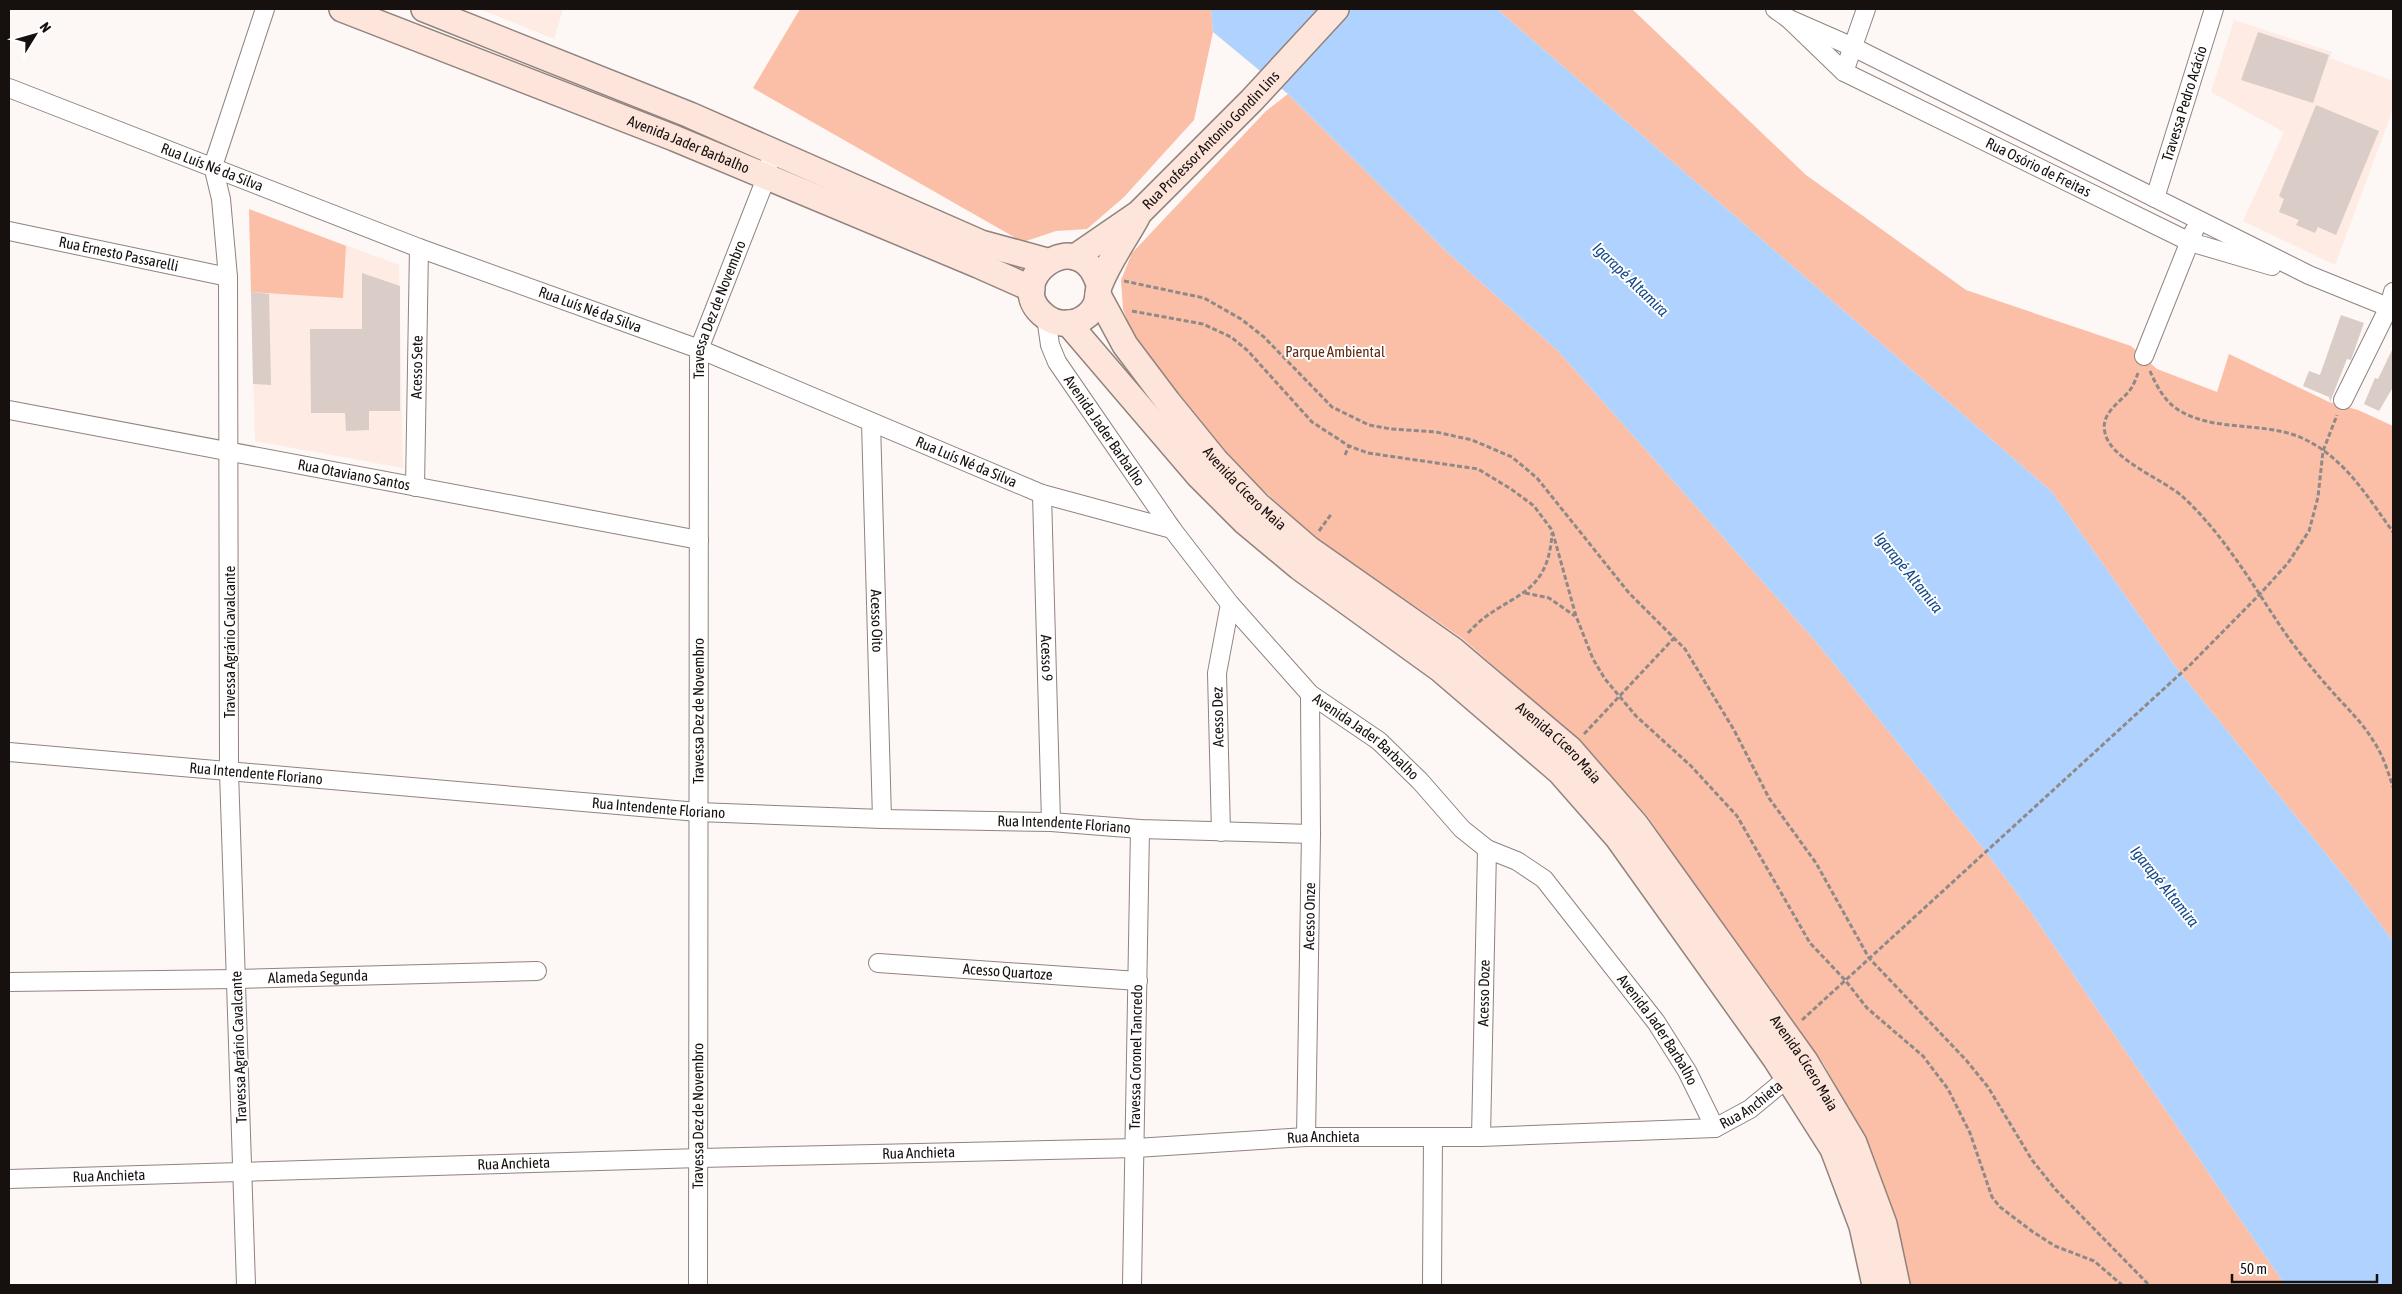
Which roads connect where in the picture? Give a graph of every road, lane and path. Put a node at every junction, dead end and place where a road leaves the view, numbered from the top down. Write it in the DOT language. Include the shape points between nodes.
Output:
graph roads {
  1 [pos="265,9"];
  2 [pos="342,9"];
  3 [pos="424,9"];
  4 [pos="1336,9"];
  5 [pos="1775,9"];
  6 [pos="1866,9"];
  7 [pos="2214,9"];
  8 [pos="1790,19"];
  9 [pos="1852,47"];
  10 [pos="1844,72"];
  11 [pos="9,88"];
  12 [pos="770,150"];
  13 [pos="213,166"];
  14 [pos="766,178"];
  15 [pos="2155,198"];
  16 [pos="1139,213"];
  17 [pos="2198,221"];
  18 [pos="9,231"];
  19 [pos="2190,242"];
  20 [pos="419,248"];
  21 [pos="1075,257"];
  22 [pos="1047,261"];
  23 [pos="2309,275"];
  24 [pos="228,278"];
  25 [pos="1106,287"];
  26 [pos="1032,290"];
  27 [pos="2392,303"];
  28 [pos="1123,309"];
  29 [pos="1057,320"];
  30 [pos="699,350"];
  31 [pos="2144,357"];
  32 [pos="2343,400"];
  33 [pos="9,410"];
  34 [pos="871,422"];
  35 [pos="1349,446"];
  36 [pos="2323,451"];
  37 [pos="230,454"];
  38 [pos="1345,454"];
  39 [pos="415,487"];
  40 [pos="1042,494"];
  41 [pos="1172,529"];
  42 [pos="1552,530"];
  43 [pos="2393,532"];
  44 [pos="699,540"];
  45 [pos="1525,593"];
  46 [pos="2260,594"];
  47 [pos="1230,604"];
  48 [pos="1576,616"];
  49 [pos="1674,638"];
  50 [pos="1453,650"];
  51 [pos="1310,694"];
  52 [pos="1620,696"];
  53 [pos="1570,749"];
  54 [pos="9,752"];
  55 [pos="230,772"];
  56 [pos="2393,787"];
  57 [pos="698,812"];
  58 [pos="882,819"];
  59 [pos="1051,822"];
  60 [pos="1140,829"];
  61 [pos="1221,832"];
  62 [pos="1311,834"];
  63 [pos="1487,849"];
  64 [pos="1869,958"];
  65 [pos="878,963"];
  66 [pos="537,971"];
  67 [pos="236,979"];
  68 [pos="1845,980"];
  69 [pos="1138,981"];
  70 [pos="9,982"];
  71 [pos="1800,1022"];
  72 [pos="1806,1062"];
  73 [pos="1789,1080"];
  74 [pos="1715,1128"];
  75 [pos="1306,1137"];
  76 [pos="1433,1137"];
  77 [pos="1481,1137"];
  78 [pos="1136,1148"];
  79 [pos="700,1158"];
  80 [pos="243,1172"];
  81 [pos="9,1179"];
  82 [pos="246,1285"];
  83 [pos="698,1285"];
  84 [pos="1132,1285"];
  85 [pos="1432,1285"];
  86 [pos="1875,1285"];
  87 [pos="1897,1285"];
  88 [pos="2122,1285"];
  89 [pos="2149,1285"];
  1 -- 13 [label="street"];
  2 -- 14 [label="main road, Avenida Jader Barbalho" via="674,138"];
  3 -- 12 [label="main road, Avenida Jader Barbalho"];
  4 -- 16 [label="main road, Rua Professor Antonio Gondin Lins" via="1252,100"];
  5 -- 8 [label="street, Rua Osório de Freitas"];
  6 -- 9 [label="street"];
  7 -- 15 [label="street, Travessa Pedro Acácio"];
  8 -- 9 [label="street, Rua Osório de Freitas"];
  8 -- 10 [label="street, Rua Osório de Freitas"];
  9 -- 10 [label="street"];
  9 -- 15 [label="street, Rua Osório de Freitas"];
  10 -- 19 [label="street, Rua Osório de Freitas"];
  11 -- 13 [label="street, Rua Luís Né da Silva"];
  12 -- 14 [label="street, Travessa Dez de Novembro"];
  12 -- 22 [label="main road, Avenida Jader Barbalho" via="981,243"];
  13 -- 20 [label="street, Rua Luís Né da Silva"];
  13 -- 24 [label="street, Travessa Agrário Cavalcante" via="221,199"];
  14 -- 26 [label="main road, Avenida Jader Barbalho" via="978,264"];
  14 -- 30 [label="street, Travessa Dez de Novembro"];
  15 -- 17 [label="street, Rua Osório de Freitas"];
  16 -- 21 [label="main road, Rua Professor Antonio Gondin Lins"];
  16 -- 25 [label="main road"];
  17 -- 19 [label="street"];
  17 -- 23 [label="street, Rua Osório de Freitas"];
  18 -- 24 [label="street, Rua Ernesto Passarelli"];
  19 -- 23 [label="street, Rua Osório de Freitas"];
  19 -- 31 [label="street"];
  20 -- 30 [label="street, Rua Luís Né da Silva"];
  20 -- 39 [label="street, Acesso Sete"];
  21 -- 22 [label="main road" via="1056,257"];
  21 -- 25 [label="main road" via="1091,268"];
  22 -- 26 [label="main road" via="1039,268"];
  23 -- 27 [label="street, Rua Osório de Freitas"];
  24 -- 37 [label="street, Travessa Agrário Cavalcante"];
  25 -- 29 [label="main road" via="1095,306 1079,321"];
  25 -- 49 [label="path" via="1204,298 1241,319 1264,337 1332,407 1369,425 1436,432 1472,440 1512,457 1537,478 1629,593"];
  25 -- 50 [label="main road, Avenida Cícero Maia" via="1125,346 1216,461 1258,505 1309,549"];
  26 -- 29 [label="main road" via="1033,300"];
  27 -- 32 [label="street"];
  28 -- 35 [label="path" via="1203,324 1231,337 1248,351 1312,422"];
  29 -- 41 [label="street, Avenida Jader Barbalho" via="1050,345 1057,362"];
  29 -- 73 [label="main road, Avenida Cícero Maia" via="1245,522 1299,567 1440,669 1560,772 1618,838"];
  30 -- 34 [label="street, Rua Luís Né da Silva"];
  30 -- 44 [label="street, Travessa Dez de Novembro"];
  31 -- 36 [label="path" via="2154,380 2172,406 2191,416 2278,430 2302,438"];
  31 -- 46 [label="path" via="2130,390 2109,412 2104,424 2105,434 2120,455 2181,496 2208,522"];
  32 -- 36 [label="path"];
  33 -- 37 [label="street, Rua Otaviano Santos"];
  34 -- 40 [label="street, Rua Luís Né da Silva"];
  34 -- 58 [label="street, Acesso Oito"];
  35 -- 38 [label="path"];
  35 -- 42 [label="path" via="1368,453 1478,469 1534,506"];
  36 -- 43 [label="path" via="2355,478"];
  36 -- 46 [label="path" via="2318,497 2309,531 2288,563"];
  37 -- 39 [label="street, Rua Otaviano Santos"];
  37 -- 55 [label="street, Travessa Agrário Cavalcante"];
  39 -- 44 [label="street, Rua Otaviano Santos"];
  40 -- 41 [label="street, Rua Luís Né da Silva"];
  40 -- 59 [label="street, Acesso 9"];
  41 -- 47 [label="street, Avenida Jader Barbalho"];
  42 -- 45 [label="path" via="1551,554 1545,569"];
  42 -- 48 [label="path"];
  44 -- 57 [label="street, Travessa Dez de Novembro"];
  45 -- 48 [label="path" via="1550,598"];
  45 -- 50 [label="path" via="1475,625"];
  46 -- 56 [label="path" via="2310,665 2375,742"];
  46 -- 64 [label="path" via="2191,664"];
  47 -- 51 [label="street, Avenida Jader Barbalho"];
  47 -- 61 [label="street, Acesso Dez" via="1217,673"];
  48 -- 52 [label="path" via="1593,659"];
  49 -- 52 [label="path"];
  49 -- 64 [label="path" via="1711,689 1768,798 1816,863"];
  50 -- 53 [label="main road, Avenida Cícero Maia"];
  51 -- 62 [label="street, Acesso Onze"];
  51 -- 63 [label="street, Avenida Jader Barbalho" via="1379,742 1420,780 1462,829"];
  52 -- 53 [label="path"];
  52 -- 68 [label="path" via="1636,716 1691,766 1737,816 1810,943"];
  53 -- 72 [label="main road, Avenida Cícero Maia" via="1636,826"];
  54 -- 55 [label="street, Rua Intendente Floriano"];
  55 -- 57 [label="street, Rua Intendente Floriano"];
  55 -- 67 [label="street, Travessa Agrário Cavalcante"];
  57 -- 58 [label="street, Rua Intendente Floriano"];
  57 -- 79 [label="street, Travessa Dez de Novembro"];
  58 -- 59 [label="street, Rua Intendente Floriano"];
  59 -- 60 [label="street, Rua Intendente Floriano"];
  60 -- 61 [label="street, Rua Intendente Floriano"];
  60 -- 69 [label="street, Travessa Coronel Tancredo"];
  61 -- 62 [label="street, Rua Intendente Floriano"];
  62 -- 75 [label="street, Acesso Onze"];
  63 -- 74 [label="street, Avenida Jader Barbalho" via="1517,861 1544,879 1581,923 1656,1022 1687,1071"];
  63 -- 77 [label="street, Acesso Doze"];
  64 -- 68 [label="path"];
  64 -- 89 [label="path" via="1988,1087 2032,1160 2056,1190"];
  65 -- 69 [label="street, Acesso Quartoze"];
  66 -- 67 [label="street, Alameda Segunda"];
  67 -- 70 [label="street, Alameda Segunda"];
  67 -- 80 [label="street, Travessa Agrário Cavalcante"];
  68 -- 71 [label="path"];
  68 -- 88 [label="path" via="1867,1008 1923,1056 1948,1089 1970,1133 1992,1197 2000,1207 2055,1246 2094,1262"];
  69 -- 78 [label="street, Travessa Coronel Tancredo"];
  72 -- 73 [label="street, Rua Anchieta"];
  72 -- 87 [label="main road, Avenida Cícero Maia" via="1854,1143 1884,1224"];
  73 -- 74 [label="street, Rua Anchieta" via="1750,1109"];
  73 -- 86 [label="main road, Avenida Cícero Maia" via="1833,1149 1862,1226"];
  74 -- 77 [label="street, Rua Anchieta"];
  75 -- 76 [label="street, Rua Anchieta"];
  75 -- 78 [label="street, Rua Anchieta"];
  76 -- 77 [label="street, Rua Anchieta"];
  76 -- 85 [label="street"];
  78 -- 79 [label="street, Rua Anchieta"];
  78 -- 84 [label="street, Travessa Coronel Tancredo"];
  79 -- 80 [label="street, Rua Anchieta"];
  79 -- 83 [label="street, Travessa Dez de Novembro"];
  80 -- 81 [label="street, Rua Anchieta"];
  80 -- 82 [label="street, Travessa Agrário Cavalcante"];
}
